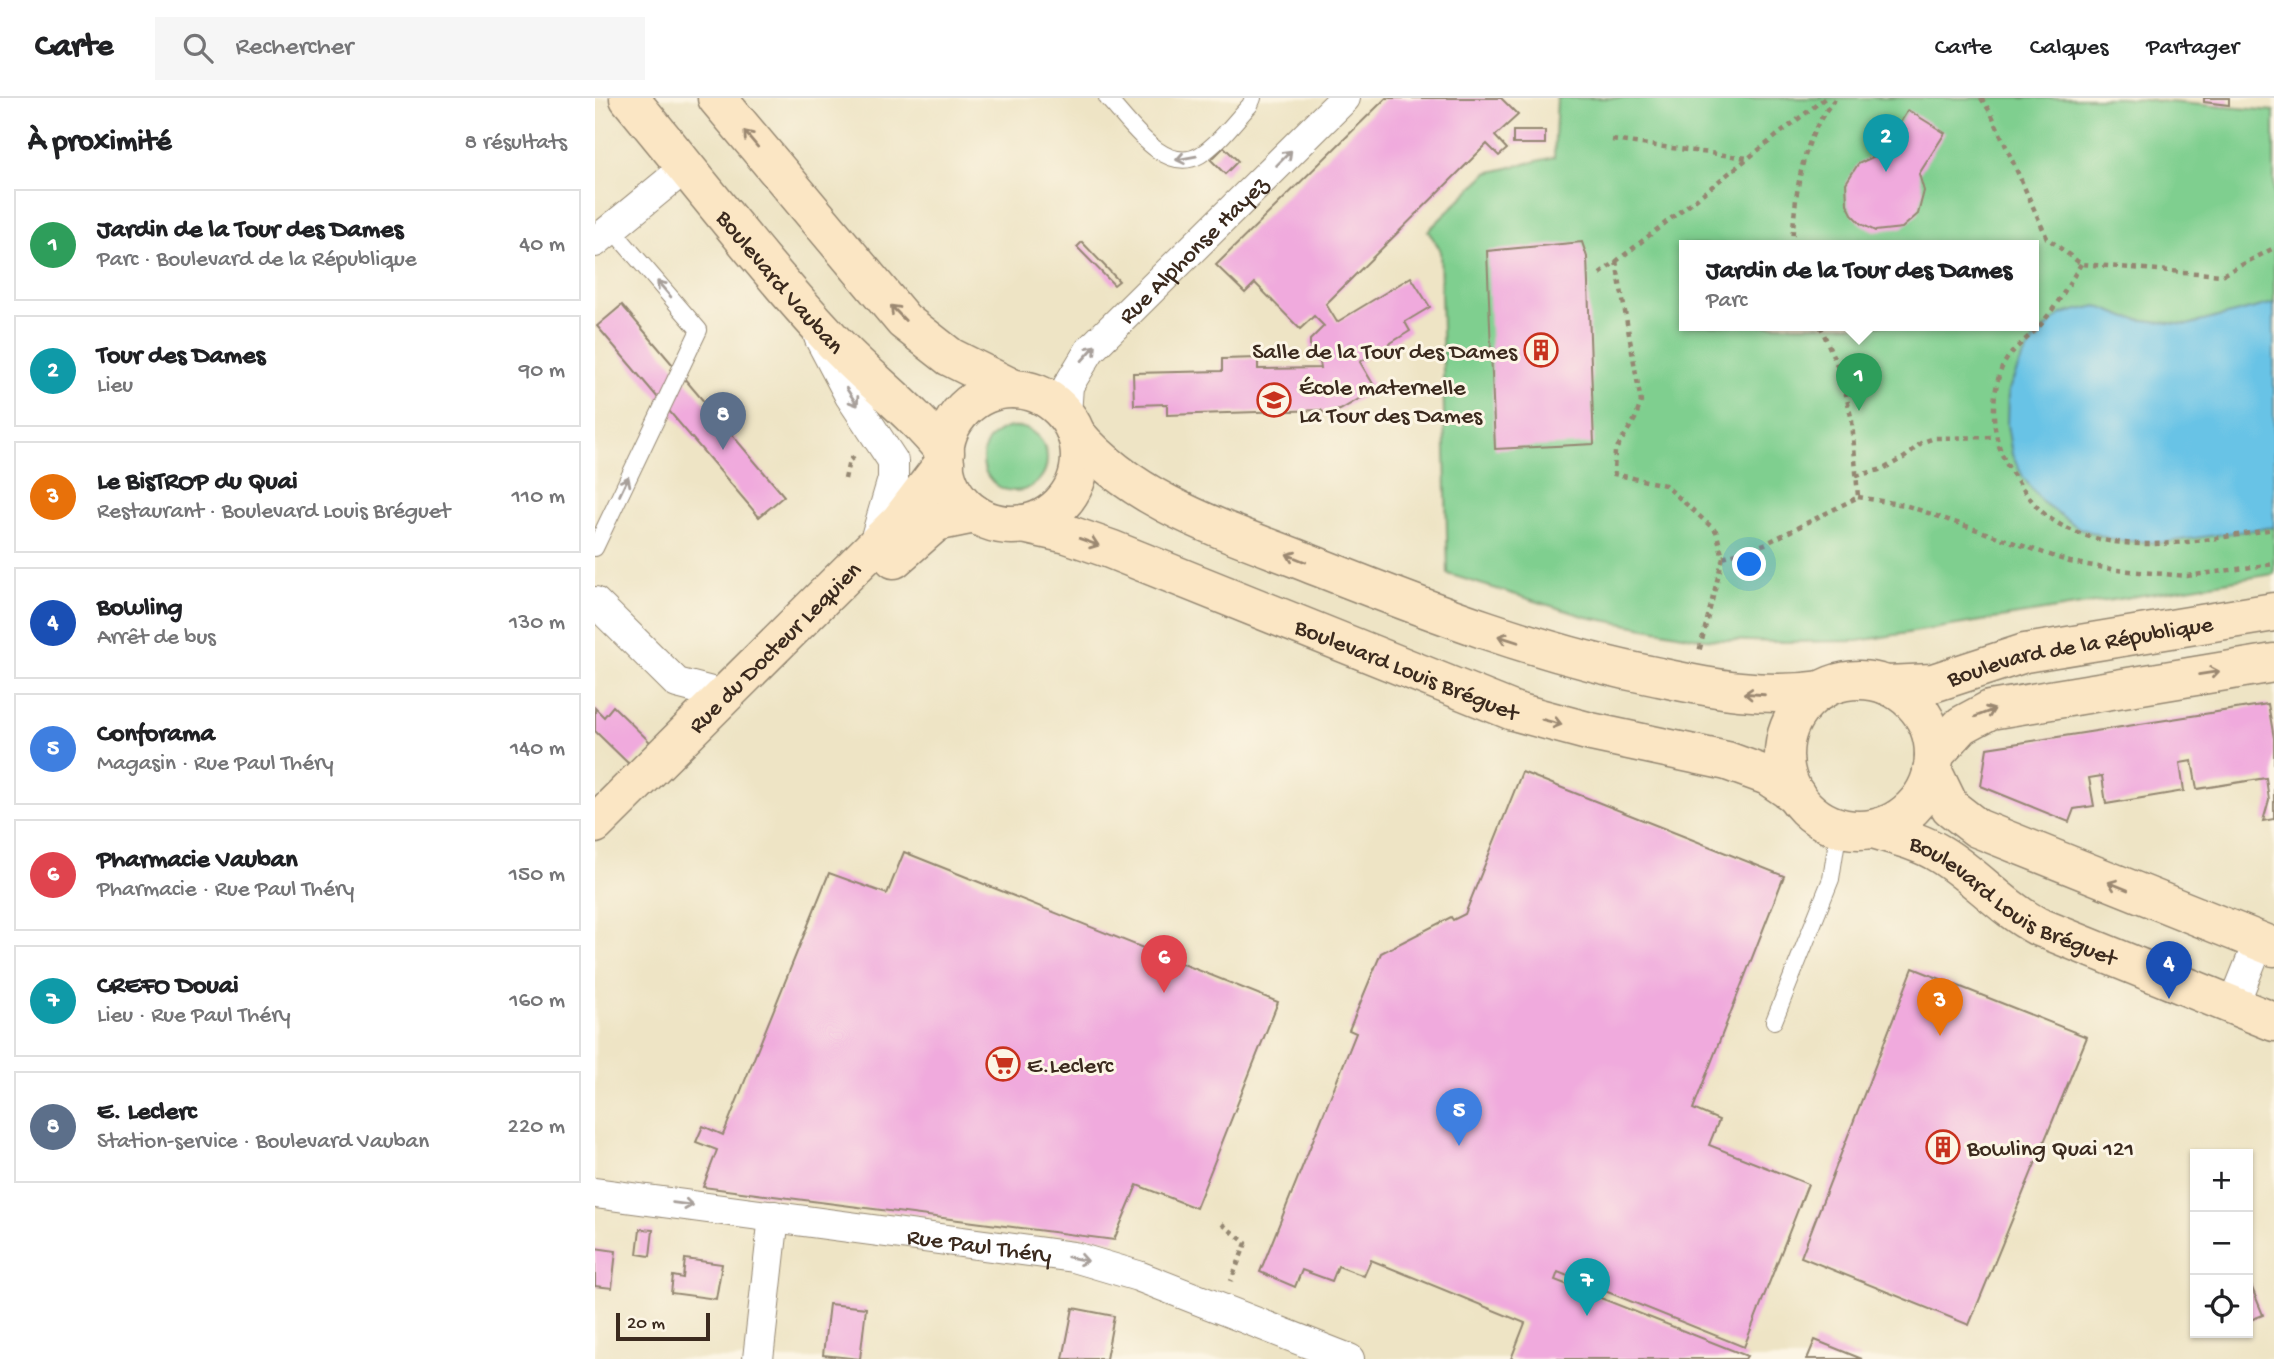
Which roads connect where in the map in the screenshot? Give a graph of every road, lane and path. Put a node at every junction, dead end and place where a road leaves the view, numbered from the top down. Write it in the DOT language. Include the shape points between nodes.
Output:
graph roads {
  1 [pos="629,98"];
  2 [pos="717,98"];
  3 [pos="1107,98"];
  4 [pos="1253,98"];
  5 [pos="1345,98"];
  6 [pos="1825,98"];
  7 [pos="1836,98"];
  8 [pos="1981,98"];
  9 [pos="1612,140"];
  10 [pos="1748,158"];
  11 [pos="686,167"];
  12 [pos="603,235"];
  13 [pos="1792,240"];
  14 [pos="2272,250"];
  15 [pos="1616,261"];
  16 [pos="2081,264"];
  17 [pos="1600,274"];
  18 [pos="809,314"];
  19 [pos="2039,326"];
  20 [pos="1823,331"];
  21 [pos="2032,331"];
  22 [pos="1014,389"];
  23 [pos="1071,425"];
  24 [pos="1996,437"];
  25 [pos="945,457"];
  26 [pos="849,461"];
  27 [pos="1856,476"];
  28 [pos="845,479"];
  29 [pos="1858,497"];
  30 [pos="975,514"];
  31 [pos="1023,524"];
  32 [pos="2274,529"];
  33 [pos="595,548"];
  34 [pos="873,548"];
  35 [pos="1723,557"];
  36 [pos="2274,564"];
  37 [pos="595,602"];
  38 [pos="2274,612"];
  39 [pos="2274,663"];
  40 [pos="1688,683"];
  41 [pos="1886,685"];
  42 [pos="1822,690"];
  43 [pos="723,695"];
  44 [pos="1933,763"];
  45 [pos="1796,795"];
  46 [pos="595,824"];
  47 [pos="1856,828"];
  48 [pos="595,835"];
  49 [pos="2266,944"];
  50 [pos="2233,1006"];
  51 [pos="1774,1021"];
  52 [pos="2274,1022"];
  53 [pos="605,1194"];
  54 [pos="773,1216"];
  55 [pos="1222,1224"];
  56 [pos="1220,1307"];
  57 [pos="758,1359"];
  58 [pos="1349,1359"];
  1 -- 11 [label="main road, Boulevard Vauban"];
  22 -- 2 [label="main road, one-way" via="950,357 904,320"];
  4 -- 3 [label="lane, one-way" via="1202,154 1187,160 1172,159 1159,151"];
  23 -- 5 [label="street, Rue Alphonse Hayez, one-way" via="1068,386 1090,351"];
  6 -- 10 [label="path"];
  7 -- 13 [label="path" via="1823,113 1795,186"];
  8 -- 16 [label="path" via="2047,238"];
  9 -- 10 [label="path"];
  10 -- 15 [label="path"];
  11 -- 12 [label="street"];
  11 -- 18 [label="main road, Boulevard Vauban"];
  33 -- 12 [label="lane, one-way" via="699,330"];
  14 -- 16 [label="path" via="2222,275"];
  15 -- 17 [label="path"];
  15 -- 35 [label="path" via="1641,402 1615,451 1614,474 1665,485 1716,531"];
  16 -- 19 [label="path"];
  18 -- 25 [label="main road, Boulevard Vauban" via="866,376 921,425"];
  18 -- 34 [label="street, one-way" via="834,369 893,461 890,494"];
  20 -- 27 [label="path" via="1842,377 1852,421"];
  21 -- 24 [label="path" via="2001,370"];
  22 -- 23 [label="main road" via="1043,396"];
  22 -- 25 [label="main road" via="984,395 967,407 954,423"];
  23 -- 31 [label="main road" via="1079,467 1068,496 1052,512"];
  40 -- 23 [label="main road, one-way" via="1569,658 1479,630 1209,523 1119,476"];
  24 -- 27 [label="path" via="1934,438 1883,469"];
  24 -- 32 [label="path" via="2008,468 2033,502 2084,533 2135,544 2161,544"];
  25 -- 30 [label="main road" via="954,491"];
  25 -- 34 [label="main road, Rue du Docteur Lequien" via="908,512"];
  26 -- 28 [label="path"];
  27 -- 29 [label="path"];
  29 -- 35 [label="path" via="1766,544"];
  29 -- 36 [label="path" via="1905,505 2070,562 2117,570 2187,576"];
  30 -- 31 [label="main road" via="993,522"];
  30 -- 48 [label="main road, Rue du Docteur Lequien" via="948,517 914,539 667,778"];
  31 -- 45 [label="main road, Boulevard Louis Bréguet, one-way" via="1099,545 1513,711 1727,761 1768,776"];
  34 -- 43 [label="main road, Rue du Docteur Lequien"];
  35 -- 40 [label="path" via="1704,639"];
  37 -- 43 [label="street" via="677,683"];
  38 -- 41 [label="main road, Boulevard de la République" via="2025,653 1933,683"];
  44 -- 39 [label="main road, Boulevard de la République, one-way" via="1962,725 1990,710"];
  42 -- 40 [label="main road, one-way" via="1765,694"];
  41 -- 42 [label="main road" via="1853,680"];
  41 -- 44 [label="main road" via="1921,713 1930,733"];
  42 -- 45 [label="main road" via="1796,715 1786,737 1786,772"];
  43 -- 46 [label="main road, Rue du Docteur Lequien"];
  44 -- 47 [label="main road" via="1924,791 1911,808 1893,821"];
  49 -- 44 [label="main road, Boulevard Louis Bréguet, one-way" via="1977,828 1950,807"];
  45 -- 47 [label="main road" via="1819,818"];
  47 -- 50 [label="main road, Boulevard Louis Bréguet" via="1916,842 1942,855 2037,926"];
  47 -- 51 [label="lane"];
  49 -- 50 [label="street, Boulevard Louis Bréguet"];
  50 -- 52 [label="main road, Boulevard Louis Bréguet"];
  53 -- 54 [label="street, Rue Paul Théry, one-way"];
  54 -- 56 [label="street, Rue Paul Théry, one-way" via="1074,1257 1117,1268"];
  54 -- 57 [label="street"];
  55 -- 56 [label="path" via="1246,1244"];
  56 -- 58 [label="street, Rue Paul Théry"];
}
